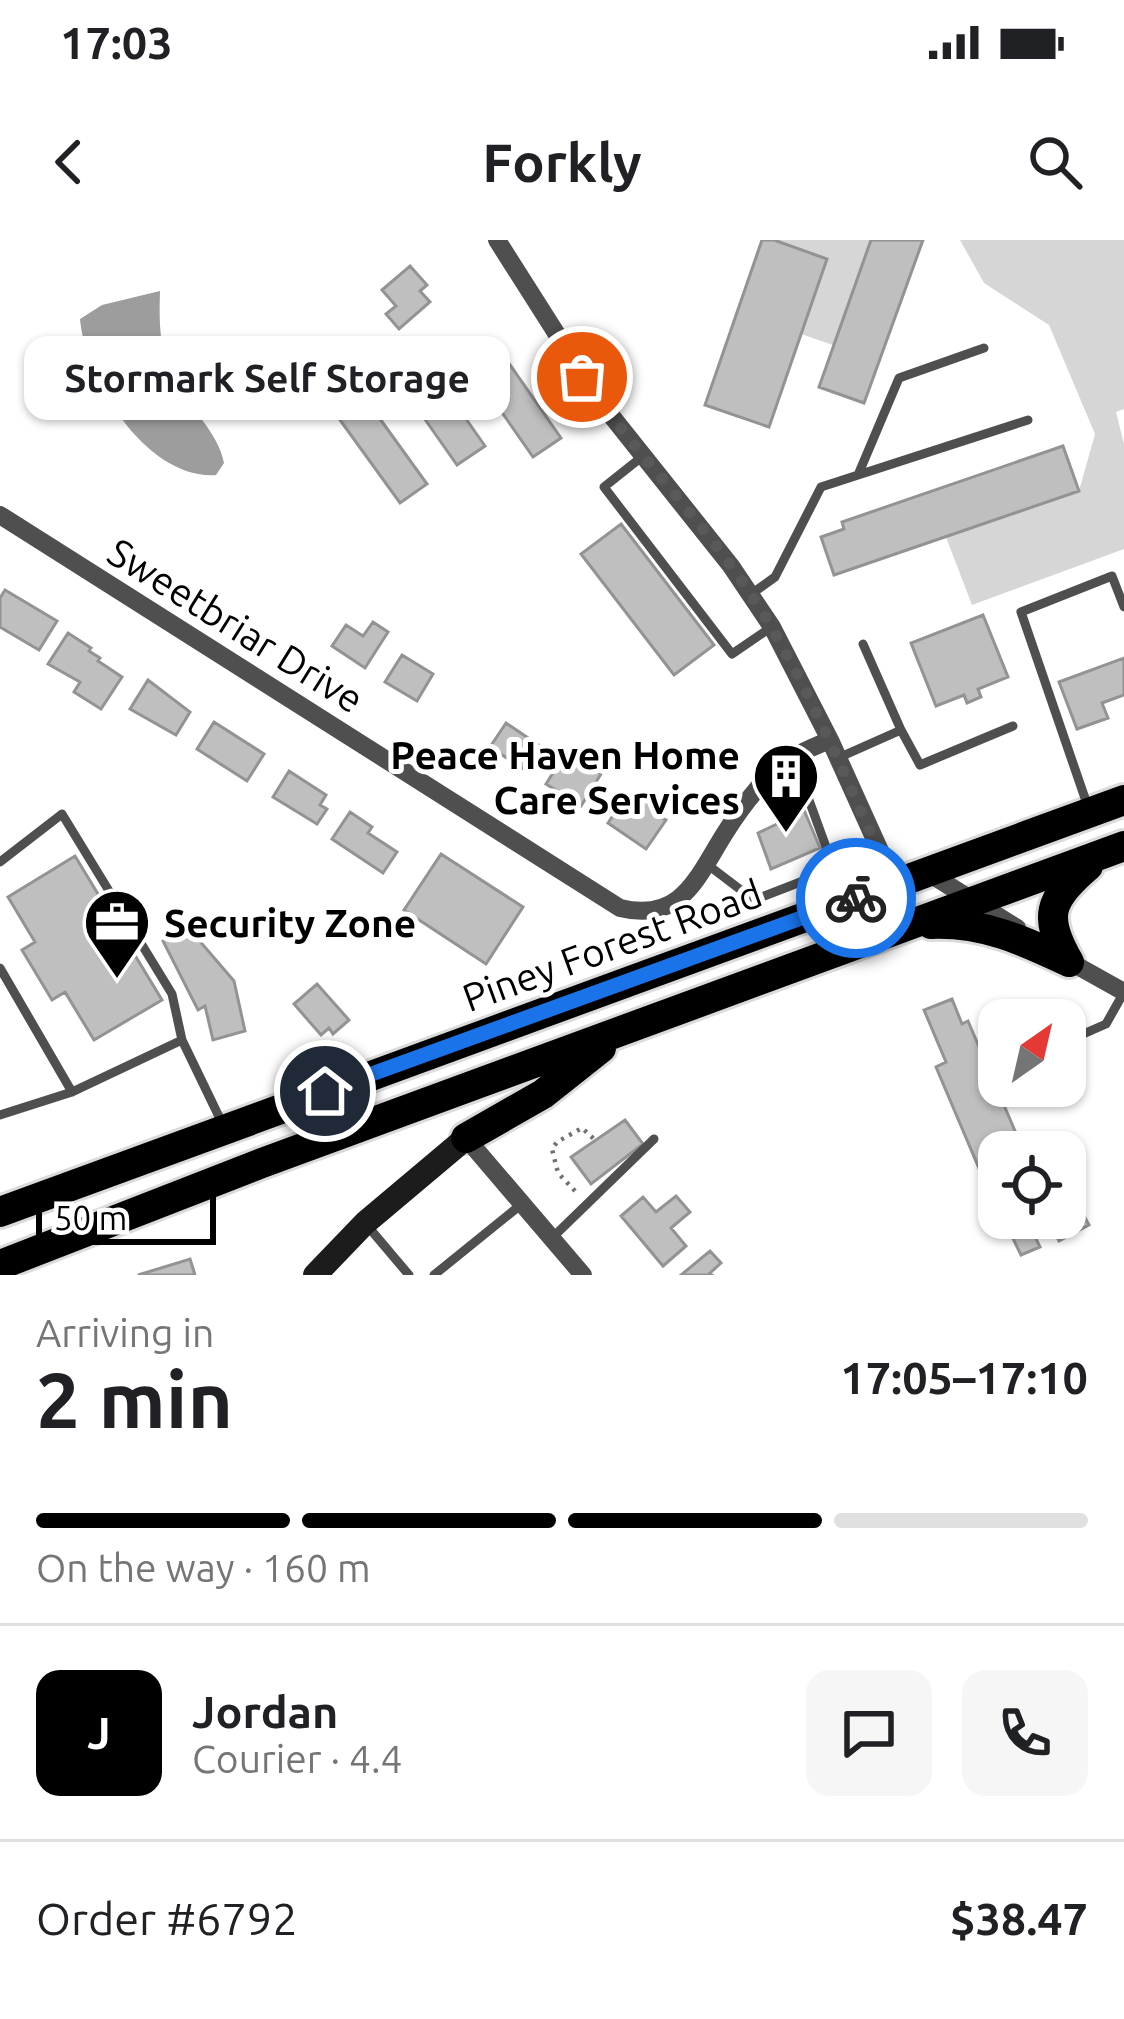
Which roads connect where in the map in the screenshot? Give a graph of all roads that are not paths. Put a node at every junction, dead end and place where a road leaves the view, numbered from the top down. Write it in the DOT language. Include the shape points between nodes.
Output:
graph roads {
  1 [pos="496,240"];
  2 [pos="984,348"];
  3 [pos="1028,420"];
  4 [pos="644,456"];
  5 [pos="857,475"];
  6 [pos="0,514"];
  7 [pos="750,595"];
  8 [pos="1124,607"];
  9 [pos="772,627"];
  10 [pos="863,644"];
  11 [pos="1013,726"];
  12 [pos="902,730"];
  13 [pos="834,749"];
  14 [pos="793,756"];
  15 [pos="1124,800"];
  16 [pos="1091,814"];
  17 [pos="1124,817"];
  18 [pos="1114,850"];
  19 [pos="0,862"];
  20 [pos="706,864"];
  21 [pos="927,872"];
  22 [pos="893,885"];
  23 [pos="986,897"];
  24 [pos="1007,922"];
  25 [pos="913,924"];
  26 [pos="1069,962"];
  27 [pos="0,968"];
  28 [pos="1124,992"];
  29 [pos="628,1028"];
  30 [pos="1086,1033"];
  31 [pos="182,1040"];
  32 [pos="72,1092"];
  33 [pos="0,1115"];
  34 [pos="225,1128"];
  35 [pos="466,1138"];
  36 [pos="654,1139"];
  37 [pos="523,1203"];
  38 [pos="0,1212"];
  39 [pos="365,1223"];
  40 [pos="552,1238"];
  41 [pos="0,1264"];
  42 [pos="315,1275"];
  43 [pos="409,1275"];
  44 [pos="434,1275"];
  45 [pos="583,1275"];
  1 -- 4 [label="street" via="567,356"];
  2 -- 5 [label="lane" via="898,378"];
  3 -- 5 [label="lane"];
  4 -- 7 [label="street"];
  4 -- 9 [label="lane" via="604,487 732,654"];
  5 -- 7 [label="lane" via="820,488 775,577"];
  6 -- 20 [label="street, Sweetbriar Drive" via="620,908 670,905"];
  7 -- 9 [label="street"];
  8 -- 16 [label="lane" via="1112,577 1021,612"];
  9 -- 13 [label="street"];
  10 -- 12 [label="lane"];
  11 -- 12 [label="lane" via="920,765"];
  12 -- 13 [label="lane"];
  13 -- 14 [label="street, Sweetbriar Drive"];
  13 -- 22 [label="street"];
  14 -- 20 [label="street, Sweetbriar Drive" via="750,798"];
  14 -- 20 [label="lane" via="834,868 754,900"];
  15 -- 16 [label="main road, Piney Forest Road"];
  16 -- 21 [label="main road, Piney Forest Road"];
  17 -- 23 [label="main road" via="1019,857"];
  18 -- 23 [label="main road"];
  18 -- 26 [label="main road" via="1070,881 1051,914"];
  19 -- 31 [label="lane" via="62,814 172,994"];
  21 -- 22 [label="main road, Piney Forest Road"];
  21 -- 23 [label="street"];
  22 -- 25 [label="street"];
  22 -- 34 [label="main road, Piney Forest Road"];
  23 -- 24 [label="main road"];
  23 -- 25 [label="main road"];
  24 -- 26 [label="street"];
  25 -- 26 [label="main road" via="1006,933"];
  25 -- 29 [label="main road"];
  26 -- 28 [label="street"];
  27 -- 32 [label="lane"];
  28 -- 30 [label="lane" via="1106,1024"];
  29 -- 35 [label="main road" via="543,1094"];
  29 -- 41 [label="main road"];
  31 -- 32 [label="lane"];
  31 -- 34 [label="lane"];
  32 -- 33 [label="lane"];
  34 -- 38 [label="main road, Piney Forest Road"];
  35 -- 37 [label="street"];
  35 -- 39 [label="main road"];
  36 -- 40 [label="lane"];
  37 -- 40 [label="street"];
  37 -- 44 [label="lane"];
  39 -- 42 [label="main road"];
  39 -- 43 [label="lane"];
  40 -- 45 [label="street"];
}
